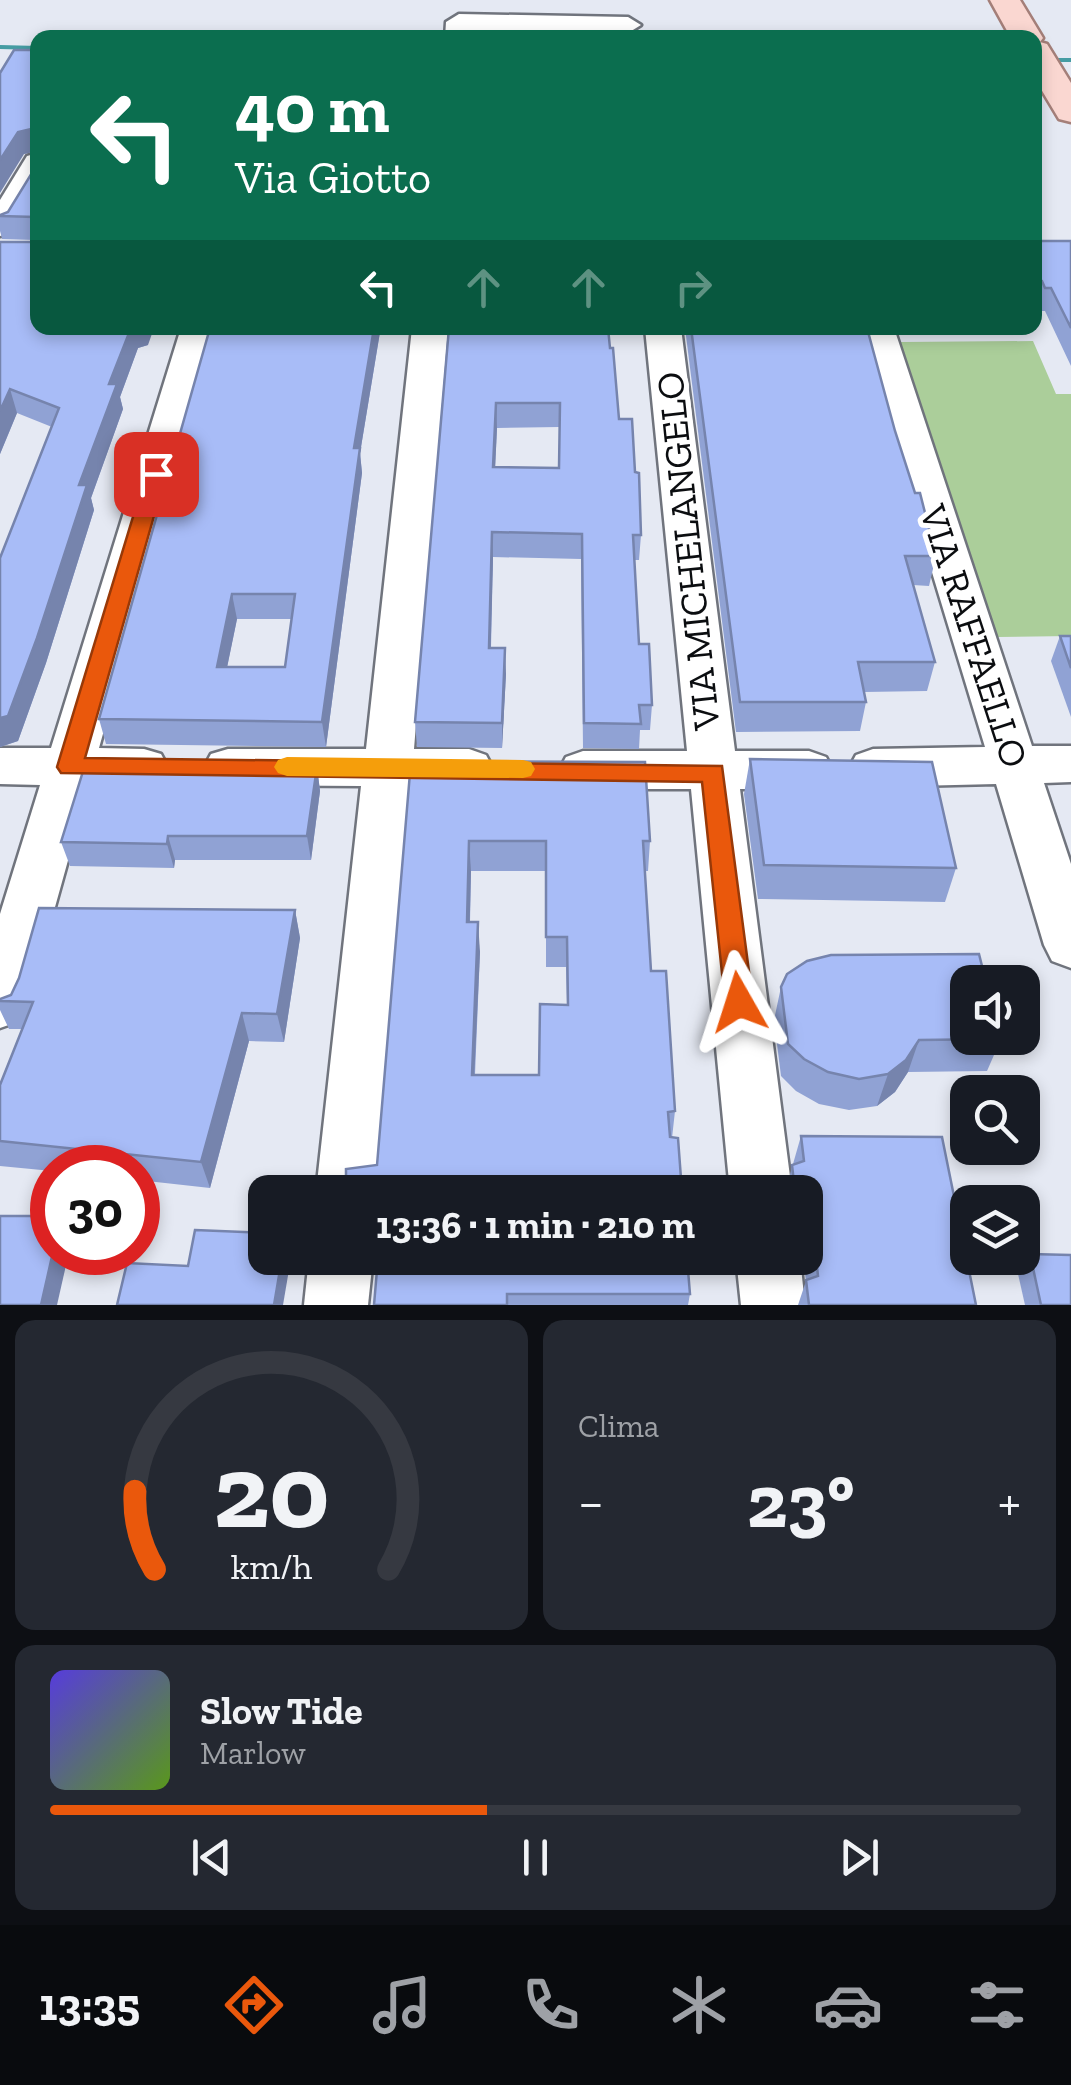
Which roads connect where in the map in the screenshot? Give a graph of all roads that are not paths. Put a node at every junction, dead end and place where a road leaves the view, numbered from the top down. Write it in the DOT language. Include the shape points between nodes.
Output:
graph roads {
  1 [pos="1005,0"];
  2 [pos="627,21"];
  3 [pos="458,30"];
  4 [pos="1022,30"];
  5 [pos="1042,63"];
  6 [pos="1071,112"];
  7 [pos="30,182"];
  8 [pos="6,244"];
  9 [pos="197,335"];
  10 [pos="429,335"];
  11 [pos="664,335"];
  12 [pos="878,335"];
  13 [pos="1014,764"];
  14 [pos="1071,764"];
  15 [pos="0,766"];
  16 [pos="70,767"];
  17 [pos="389,767"];
  18 [pos="713,772"];
  19 [pos="1071,945"];
  20 [pos="0,1004"];
  21 [pos="349,1175"];
  22 [pos="758,1175"];
  23 [pos="339,1275"];
  24 [pos="770,1275"];
  25 [pos="336,1305"];
  26 [pos="773,1305"];
  1 -- 4 [label="main road"];
  2 -- 3 [label="street"];
  5 -- 6 [label="main road"];
  7 -- 8 [label="street"];
  9 -- 16 [label="street"];
  10 -- 17 [label="street"];
  11 -- 18 [label="street, VIA MICHELANGELO"];
  12 -- 13 [label="street, VIA RAFFAELLO"];
  13 -- 14 [label="street"];
  13 -- 18 [label="street"];
  13 -- 19 [label="street, VIA RAFFAELLO"];
  15 -- 16 [label="street"];
  16 -- 17 [label="street"];
  16 -- 20 [label="street"];
  17 -- 18 [label="street"];
  17 -- 21 [label="street"];
  18 -- 22 [label="street, VIA MICHELANGELO"];
  23 -- 25 [label="street"];
  24 -- 26 [label="street"];
}
